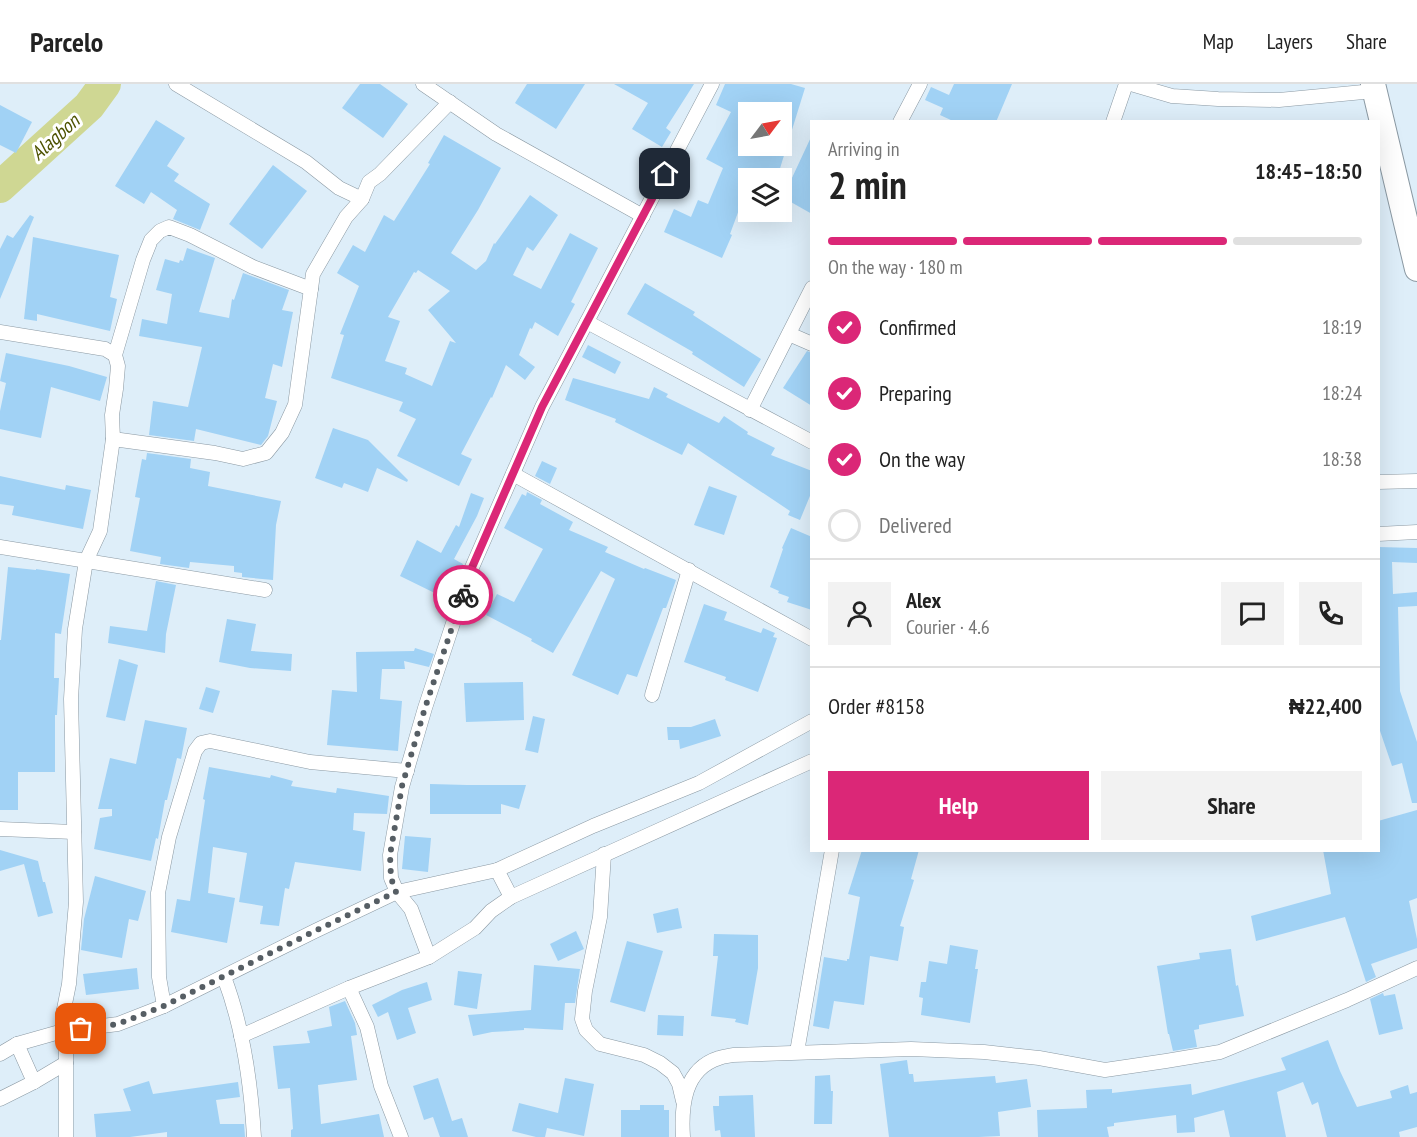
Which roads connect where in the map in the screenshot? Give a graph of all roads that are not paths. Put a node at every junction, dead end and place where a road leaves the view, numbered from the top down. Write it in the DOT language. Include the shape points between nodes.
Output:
graph roads {
  1 [pos="176,84"];
  2 [pos="423,84"];
  3 [pos="712,84"];
  4 [pos="920,84"];
  5 [pos="1128,84"];
  6 [pos="1374,87"];
  7 [pos="450,102"];
  8 [pos="901,120"];
  9 [pos="1114,120"];
  10 [pos="362,199"];
  11 [pos="643,216"];
  12 [pos="1417,269"];
  13 [pos="311,289"];
  14 [pos="810,292"];
  15 [pos="587,322"];
  16 [pos="0,332"];
  17 [pos="789,334"];
  18 [pos="810,343"];
  19 [pos="115,355"];
  20 [pos="750,410"];
  21 [pos="113,439"];
  22 [pos="810,441"];
  23 [pos="513,474"];
  24 [pos="1417,481"];
  25 [pos="1380,482"];
  26 [pos="1417,532"];
  27 [pos="1380,534"];
  28 [pos="0,547"];
  29 [pos="87,561"];
  30 [pos="689,570"];
  31 [pos="265,590"];
  32 [pos="810,638"];
  33 [pos="652,695"];
  34 [pos="810,722"];
  35 [pos="810,762"];
  36 [pos="407,771"];
  37 [pos="0,829"];
  38 [pos="74,832"];
  39 [pos="832,852"];
  40 [pos="604,854"];
  41 [pos="497,870"];
  42 [pos="396,892"];
  43 [pos="511,897"];
  44 [pos="429,957"];
  45 [pos="1417,968"];
  46 [pos="224,977"];
  47 [pos="349,988"];
  48 [pos="164,1006"];
  49 [pos="63,1031"];
  50 [pos="241,1036"];
  51 [pos="17,1044"];
  52 [pos="797,1052"];
  53 [pos="0,1054"];
  54 [pos="66,1064"];
  55 [pos="34,1082"];
  56 [pos="0,1099"];
  57 [pos="683,1101"];
  58 [pos="66,1137"];
  59 [pos="254,1137"];
  60 [pos="401,1137"];
  61 [pos="683,1137"];
  1 -- 10 [label="street"];
  2 -- 7 [label="street"];
  3 -- 11 [label="street"];
  4 -- 8 [label="street"];
  5 -- 6 [label="street" via="1172,96 1279,100"];
  5 -- 9 [label="street"];
  6 -- 12 [label="highway"];
  7 -- 10 [label="street" via="369,182"];
  7 -- 11 [label="street" via="496,134"];
  10 -- 13 [label="street" via="346,218 313,274"];
  11 -- 15 [label="street"];
  13 -- 19 [label="street" via="169,227 151,240"];
  13 -- 21 [label="street" via="295,405 282,433 266,453 243,459"];
  14 -- 17 [label="street"];
  15 -- 20 [label="street"];
  15 -- 23 [label="street" via="542,407"];
  16 -- 19 [label="street" via="105,349"];
  17 -- 18 [label="street"];
  17 -- 20 [label="street"];
  19 -- 21 [label="street" via="118,366"];
  20 -- 22 [label="street"];
  21 -- 29 [label="street" via="100,531"];
  23 -- 30 [label="street"];
  23 -- 36 [label="street" via="470,572"];
  24 -- 25 [label="street"];
  26 -- 27 [label="street"];
  28 -- 29 [label="street"];
  29 -- 31 [label="street"];
  29 -- 38 [label="street" via="75,629 71,699"];
  30 -- 32 [label="street"];
  30 -- 33 [label="street"];
  34 -- 41 [label="street" via="699,783"];
  35 -- 40 [label="street"];
  36 -- 42 [label="street" via="390,855"];
  36 -- 48 [label="street" via="310,762 210,741 201,743 195,750 169,837 158,893 159,977"];
  37 -- 38 [label="street"];
  38 -- 49 [label="street" via="76,902"];
  39 -- 52 [label="street"];
  40 -- 43 [label="street"];
  40 -- 57 [label="street" via="600,917 582,1019 586,1030 600,1044 644,1055 673,1073"];
  41 -- 42 [label="street"];
  41 -- 43 [label="street"];
  42 -- 44 [label="street" via="411,909"];
  42 -- 46 [label="street"];
  43 -- 44 [label="street" via="476,928"];
  44 -- 47 [label="street"];
  45 -- 52 [label="street" via="1220,1052 1105,1070 984,1052 911,1049"];
  46 -- 48 [label="street"];
  46 -- 50 [label="street"];
  47 -- 50 [label="street"];
  47 -- 60 [label="street" via="367,1027 381,1086"];
  48 -- 49 [label="street" via="118,1024"];
  49 -- 51 [label="street"];
  49 -- 54 [label="street"];
  50 -- 59 [label="street"];
  51 -- 53 [label="street"];
  51 -- 55 [label="street"];
  52 -- 57 [label="street" via="719,1058 700,1069 690,1081"];
  54 -- 55 [label="street"];
  54 -- 58 [label="street"];
  55 -- 56 [label="street"];
  57 -- 61 [label="street"];
}
